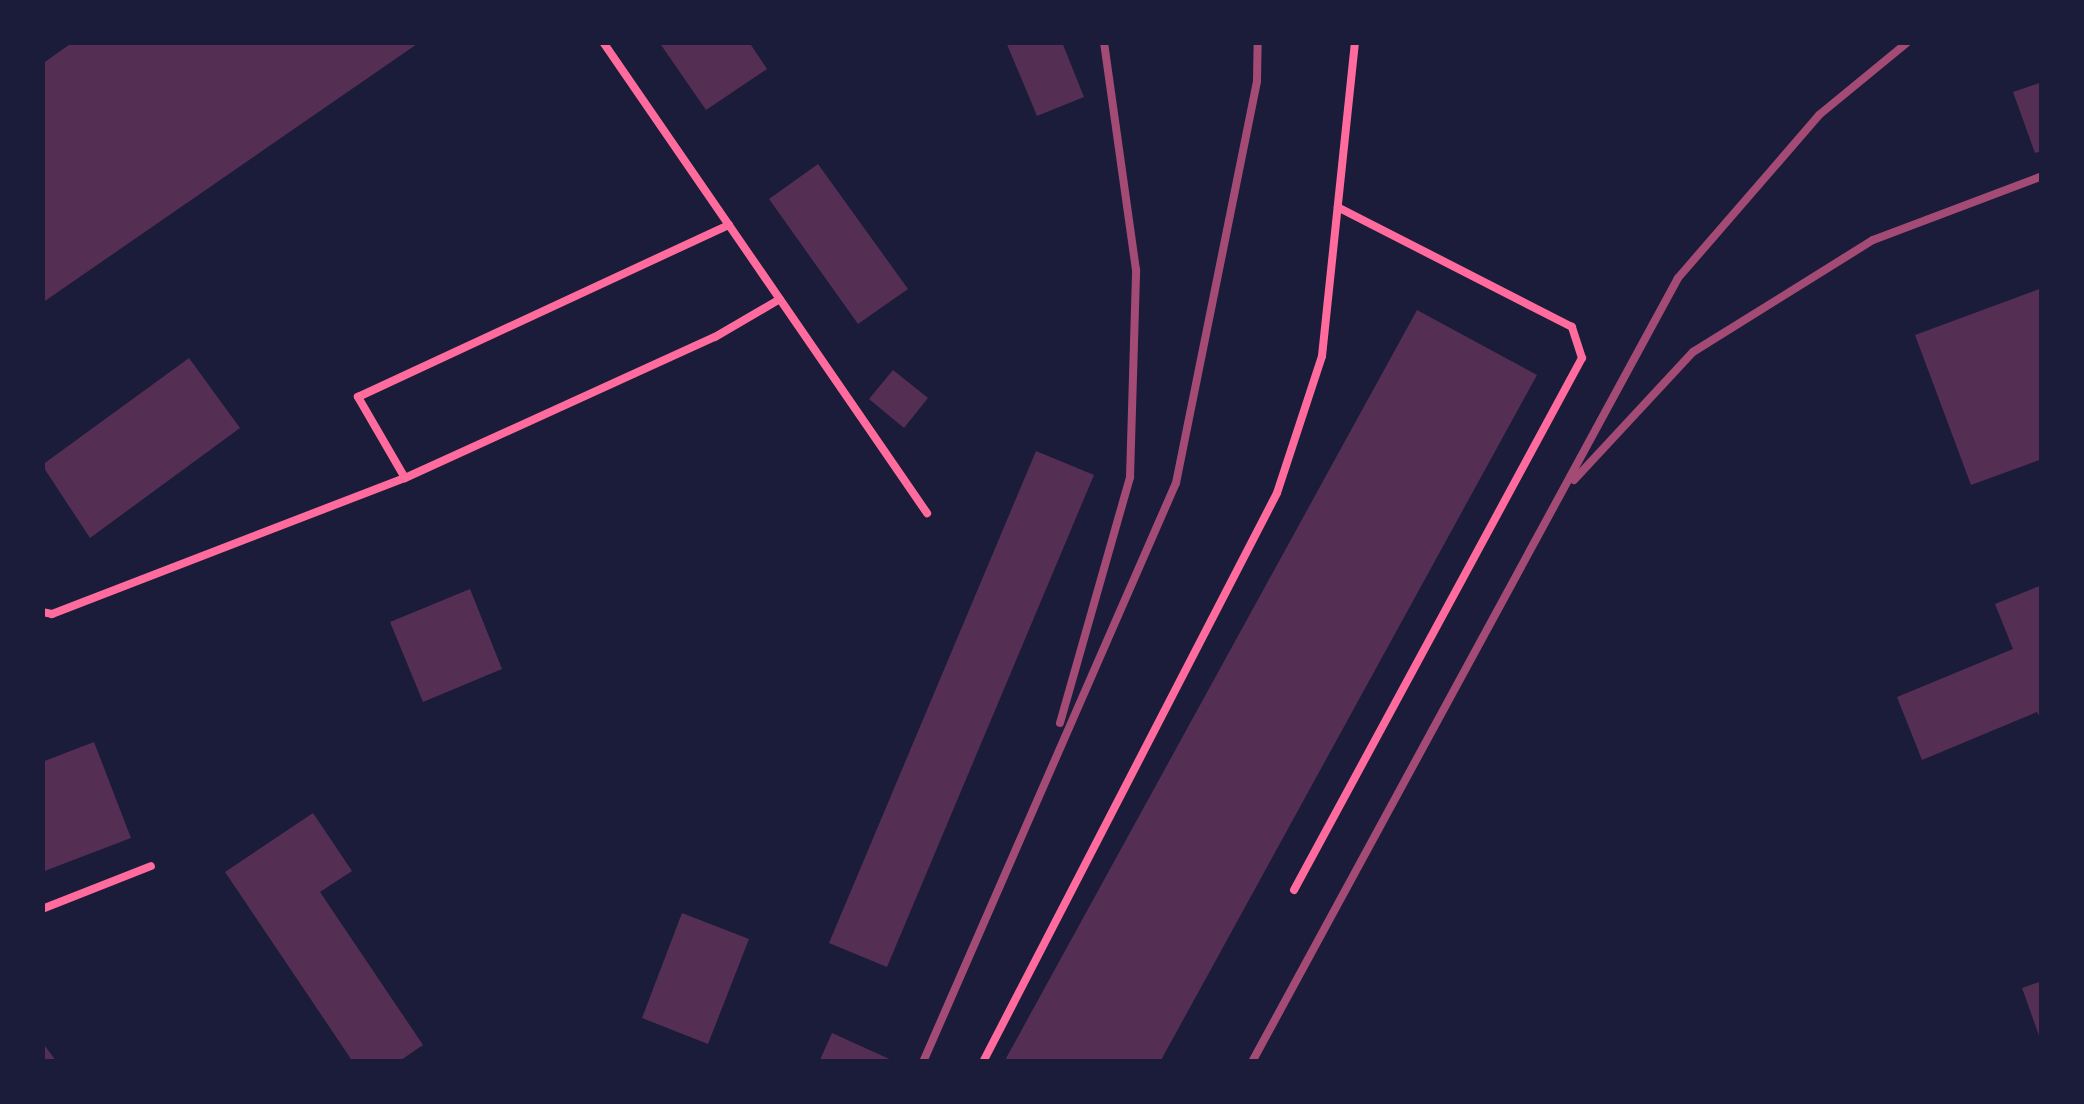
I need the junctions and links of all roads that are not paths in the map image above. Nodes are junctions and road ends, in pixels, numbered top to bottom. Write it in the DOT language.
graph roads {
  1 [pos="604,42"];
  2 [pos="1355,42"];
  3 [pos="1338,208"];
  4 [pos="729,225"];
  5 [pos="780,300"];
  6 [pos="405,478"];
  7 [pos="927,513"];
  8 [pos="42,612"];
  9 [pos="151,866"];
  10 [pos="1294,890"];
  11 [pos="42,909"];
  12 [pos="983,1062"];
  1 -- 4 [label="lane"];
  2 -- 3 [label="lane"];
  3 -- 10 [label="lane"];
  3 -- 12 [label="lane"];
  4 -- 5 [label="lane"];
  4 -- 6 [label="lane"];
  5 -- 6 [label="lane"];
  5 -- 7 [label="lane"];
  6 -- 8 [label="lane"];
  9 -- 11 [label="lane"];
}
